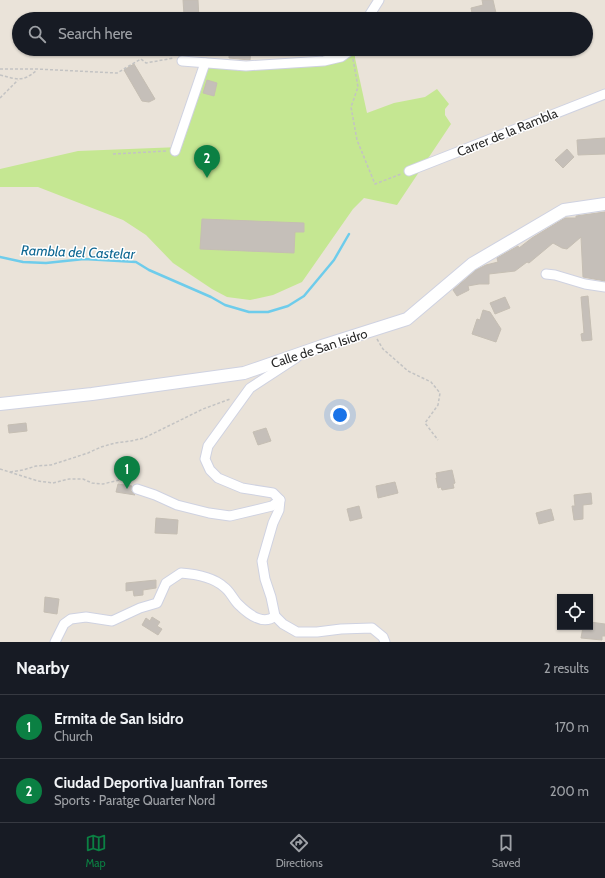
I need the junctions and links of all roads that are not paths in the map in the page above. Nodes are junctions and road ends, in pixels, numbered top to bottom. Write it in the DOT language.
graph roads {
  1 [pos="378,0"];
  2 [pos="371,12"];
  3 [pos="342,56"];
  4 [pos="182,61"];
  5 [pos="205,63"];
  6 [pos="605,94"];
  7 [pos="175,151"];
  8 [pos="409,171"];
  9 [pos="605,204"];
  10 [pos="546,274"];
  11 [pos="605,287"];
  12 [pos="306,352"];
  13 [pos="0,404"];
  14 [pos="137,489"];
  15 [pos="280,500"];
  16 [pos="275,616"];
  17 [pos="55,642"];
  18 [pos="385,642"];
  1 -- 2 [label="street"];
  3 -- 5 [label="street"];
  4 -- 5 [label="street"];
  5 -- 7 [label="street"];
  6 -- 8 [label="street, Carrer de la Rambla"];
  9 -- 12 [label="street, Calle de San Isidro"];
  10 -- 11 [label="street"];
  12 -- 13 [label="street, Calle de San Isidro"];
  12 -- 15 [label="street"];
  14 -- 15 [label="street"];
  15 -- 16 [label="street"];
  16 -- 17 [label="street"];
  16 -- 18 [label="street"];
}
